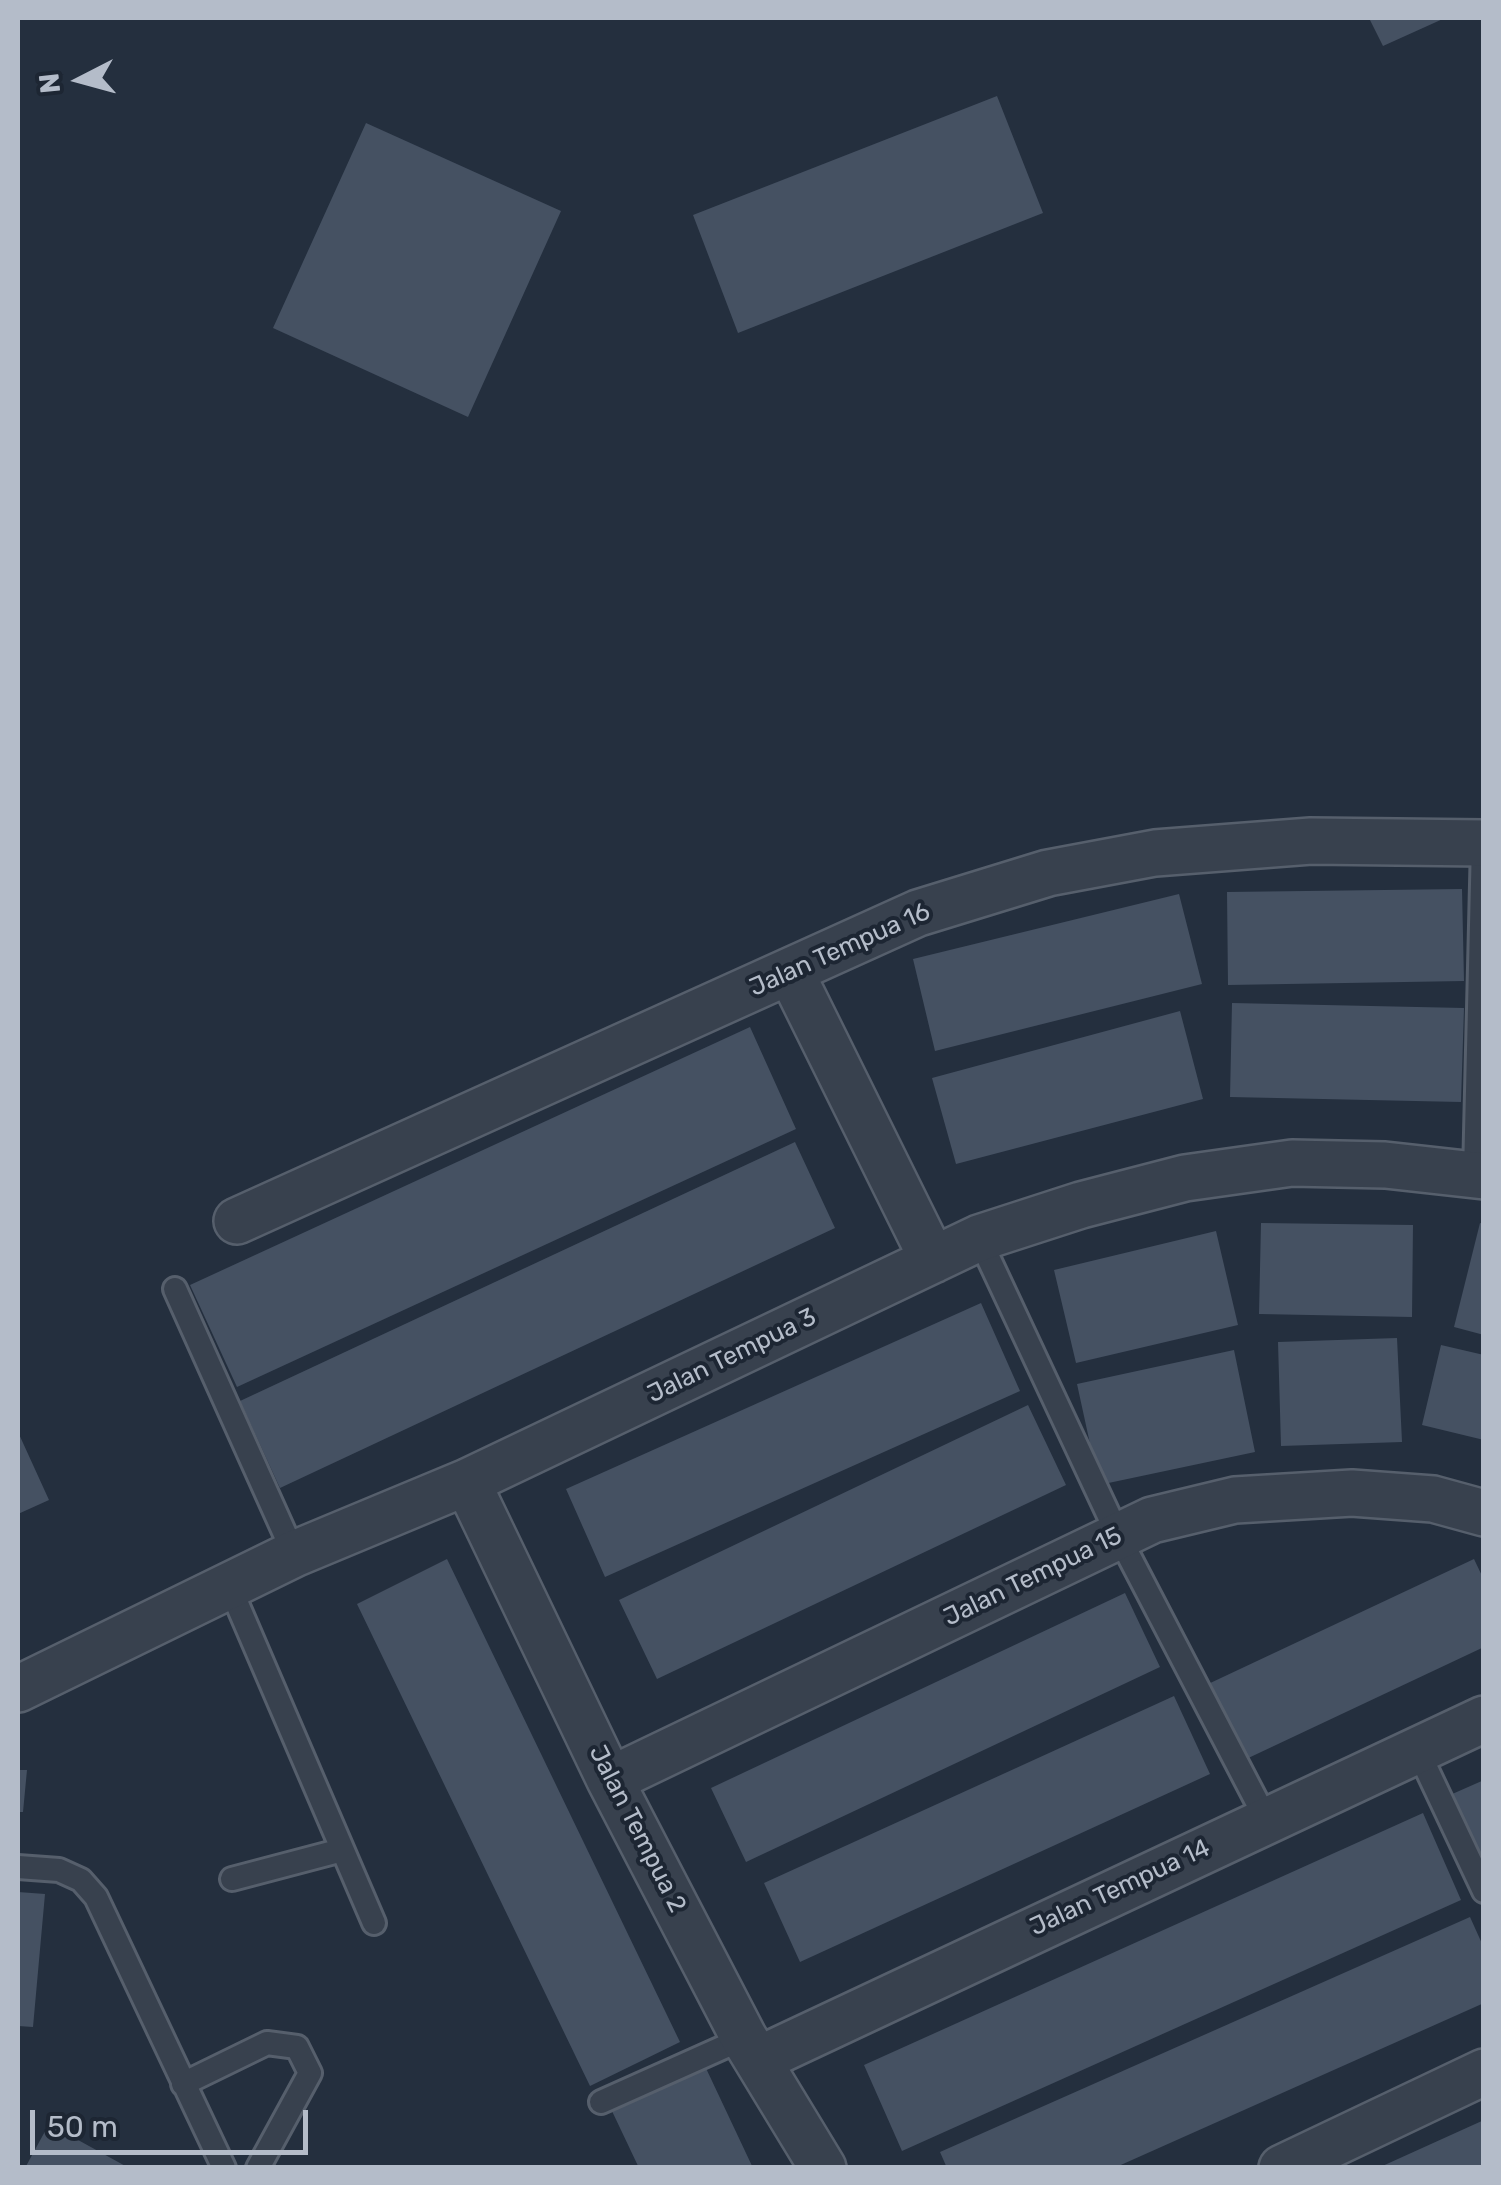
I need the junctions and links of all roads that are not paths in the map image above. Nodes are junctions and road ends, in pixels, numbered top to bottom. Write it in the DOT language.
graph roads {
  1 [pos="1483,842"];
  2 [pos="790,971"];
  3 [pos="1479,1175"];
  4 [pos="237,1221"];
  5 [pos="979,1238"];
  6 [pos="933,1260"];
  7 [pos="175,1289"];
  8 [pos="467,1482"];
  9 [pos="1484,1512"];
  10 [pos="1118,1535"];
  11 [pos="294,1554"];
  12 [pos="229,1586"];
  13 [pos="18,1689"];
  14 [pos="1484,1719"];
  15 [pos="1418,1750"];
  16 [pos="610,1780"];
  17 [pos="1266,1819"];
  18 [pos="342,1850"];
  19 [pos="18,1867"];
  20 [pos="232,1880"];
  21 [pos="1484,1891"];
  22 [pos="374,1924"];
  23 [pos="751,2049"];
  24 [pos="1484,2072"];
  25 [pos="183,2084"];
  26 [pos="601,2102"];
  27 [pos="224,2168"];
  28 [pos="258,2168"];
  29 [pos="823,2168"];
  30 [pos="1282,2168"];
  1 -- 2 [label="street, Jalan Tempua 16"];
  1 -- 3 [label="lane"];
  2 -- 4 [label="street, Jalan Tempua 16"];
  2 -- 6 [label="street"];
  3 -- 5 [label="street, Jalan Tempua 3"];
  5 -- 6 [label="street, Jalan Tempua 3"];
  5 -- 10 [label="lane"];
  6 -- 8 [label="street, Jalan Tempua 3"];
  7 -- 11 [label="lane"];
  8 -- 11 [label="street, Jalan Tempua 3"];
  8 -- 16 [label="street, Jalan Tempua 2"];
  9 -- 10 [label="street, Jalan Tempua 15"];
  10 -- 16 [label="street, Jalan Tempua 15"];
  10 -- 17 [label="lane"];
  11 -- 12 [label="street, Jalan Tempua 3"];
  12 -- 13 [label="street, Jalan Tempua 3"];
  12 -- 18 [label="lane"];
  14 -- 15 [label="street, Jalan Tempua 14"];
  15 -- 17 [label="street, Jalan Tempua 14"];
  15 -- 21 [label="lane"];
  16 -- 23 [label="street, Jalan Tempua 2"];
  17 -- 23 [label="street, Jalan Tempua 14"];
  18 -- 20 [label="lane"];
  18 -- 22 [label="lane"];
  19 -- 25 [label="lane"];
  23 -- 26 [label="lane"];
  23 -- 29 [label="street, Jalan Tempua 2"];
  24 -- 30 [label="street"];
  25 -- 27 [label="lane"];
  25 -- 28 [label="lane"];
}
